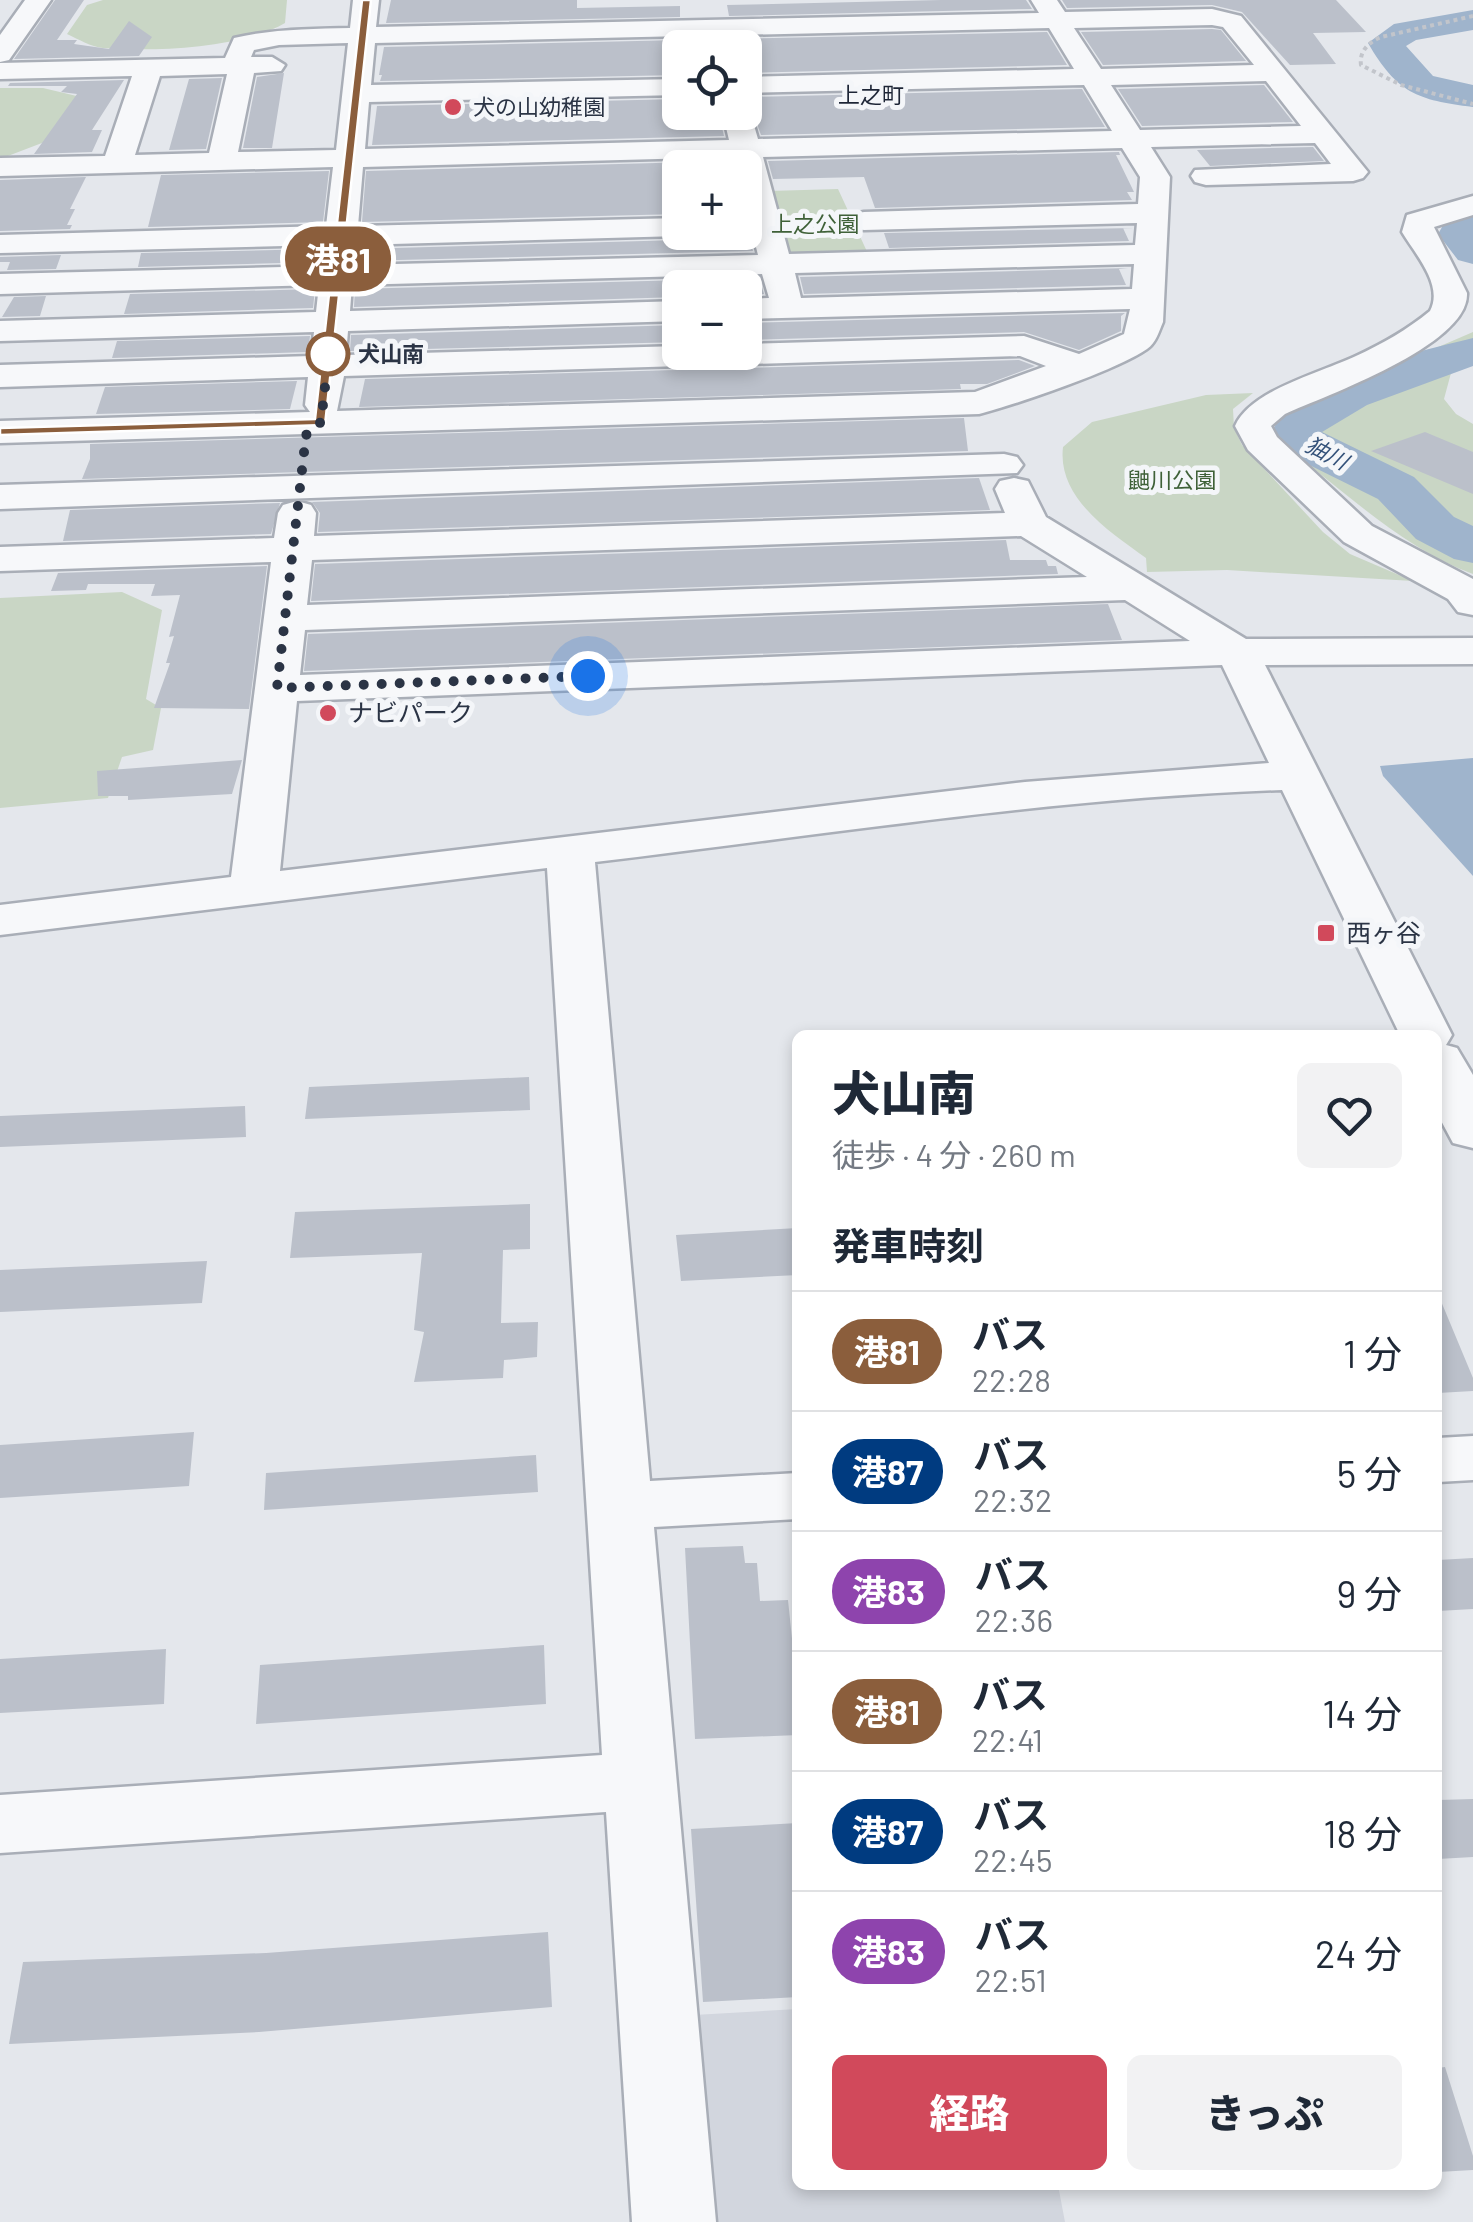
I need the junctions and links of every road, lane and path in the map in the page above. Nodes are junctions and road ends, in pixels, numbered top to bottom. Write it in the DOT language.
graph roads {
  1 [pos="822,0"];
  2 [pos="1051,10"];
  3 [pos="1473,16"];
  4 [pos="714,26"];
  5 [pos="362,39"];
  6 [pos="1210,44"];
  7 [pos="1249,44"];
  8 [pos="1114,46"];
  9 [pos="1075,47"];
  10 [pos="1036,48"];
  11 [pos="662,55"];
  12 [pos="586,57"];
  13 [pos="301,64"];
  14 [pos="238,65"];
  15 [pos="149,68"];
  16 [pos="0,71"];
  17 [pos="1271,73"];
  18 [pos="1092,77"];
  19 [pos="762,85"];
  20 [pos="662,87"];
  21 [pos="1258,102"];
  22 [pos="1295,102"];
  23 [pos="1473,104"];
  24 [pos="1148,105"];
  25 [pos="1112,106"];
  26 [pos="1072,107"];
  27 [pos="354,109"];
  28 [pos="390,123"];
  29 [pos="741,130"];
  30 [pos="1324,134"];
  31 [pos="1132,139"];
  32 [pos="746,149"];
  33 [pos="349,158"];
  34 [pos="222,162"];
  35 [pos="117,164"];
  36 [pos="1155,177"];
  37 [pos="1117,178"];
  38 [pos="850,185"];
  39 [pos="793,186"];
  40 [pos="762,187"];
  41 [pos="384,197"];
  42 [pos="345,198"];
  43 [pos="306,199"];
  44 [pos="1473,205"];
  45 [pos="8,212"];
  46 [pos="1153,213"];
  47 [pos="864,221"];
  48 [pos="662,226"];
  49 [pos="341,235"];
  50 [pos="762,238"];
  51 [pos="1151,254"];
  52 [pos="876,260"];
  53 [pos="775,263"];
  54 [pos="337,275"];
  55 [pos="0,284"];
  56 [pos="1146,299"];
  57 [pos="788,308"];
  58 [pos="762,309"];
  59 [pos="662,312"];
  60 [pos="333,322"];
  61 [pos="0,331"];
  62 [pos="800,352"];
  63 [pos="1080,366"];
  64 [pos="326,367"];
  65 [pos="0,376"];
  66 [pos="979,403"];
  67 [pos="807,409"];
  68 [pos="665,414"];
  69 [pos="321,422"];
  70 [pos="0,432"];
  71 [pos="1004,465"];
  72 [pos="674,476"];
  73 [pos="300,488"];
  74 [pos="0,497"];
  75 [pos="1029,524"];
  76 [pos="684,536"];
  77 [pos="293,549"];
  78 [pos="0,559"];
  79 [pos="1128,588"];
  80 [pos="1473,603"];
  81 [pos="693,605"];
  82 [pos="285,618"];
  83 [pos="1237,652"];
  84 [pos="1473,652"];
  85 [pos="704,672"];
  86 [pos="277,688"];
  87 [pos="1298,776"];
  88 [pos="570,850"];
  89 [pos="254,889"];
  90 [pos="0,920"];
  91 [pos="1424,1030"];
  92 [pos="1442,1066"];
  93 [pos="1470,1119"];
  94 [pos="1473,1458"];
  95 [pos="1442,1460"];
  96 [pos="792,1496"];
  97 [pos="620,1506"];
  98 [pos="640,1781"];
  99 [pos="0,1824"];
  100 [pos="674,2222"];
  1 -- 4 [label="street"];
  2 -- 4 [label="street"];
  2 -- 7 [label="street"];
  2 -- 9 [label="street"];
  3 -- 23 [label="path"];
  4 -- 5 [label="street"];
  5 -- 14 [label="street"];
  5 -- 27 [label="street"];
  6 -- 7 [label="street"];
  7 -- 17 [label="street"];
  8 -- 9 [label="street"];
  9 -- 10 [label="street"];
  9 -- 18 [label="street"];
  11 -- 12 [label="street"];
  13 -- 14 [label="street"];
  14 -- 15 [label="street"];
  14 -- 34 [label="street"];
  15 -- 16 [label="street"];
  15 -- 35 [label="street"];
  17 -- 18 [label="street"];
  17 -- 22 [label="street"];
  18 -- 19 [label="street"];
  18 -- 25 [label="street"];
  20 -- 27 [label="street"];
  21 -- 22 [label="street"];
  22 -- 30 [label="street"];
  24 -- 25 [label="street"];
  25 -- 26 [label="street"];
  25 -- 31 [label="street"];
  27 -- 28 [label="street"];
  27 -- 33 [label="street"];
  29 -- 32 [label="street"];
  30 -- 31 [label="street"];
  30 -- 36 [label="street"];
  31 -- 32 [label="street"];
  31 -- 36 [label="street"];
  32 -- 33 [label="street"];
  33 -- 34 [label="street"];
  33 -- 42 [label="street"];
  34 -- 35 [label="street"];
  35 -- 45 [label="street"];
  36 -- 37 [label="street"];
  36 -- 46 [label="street"];
  38 -- 47 [label="street"];
  39 -- 40 [label="street"];
  41 -- 42 [label="street"];
  42 -- 43 [label="street"];
  42 -- 49 [label="street"];
  44 -- 80 [label="street"];
  45 -- 49 [label="street"];
  46 -- 47 [label="street"];
  46 -- 51 [label="street"];
  47 -- 52 [label="street"];
  48 -- 49 [label="street"];
  49 -- 54 [label="street"];
  50 -- 53 [label="street"];
  51 -- 52 [label="street"];
  51 -- 56 [label="street"];
  52 -- 53 [label="street"];
  53 -- 54 [label="street"];
  53 -- 57 [label="street"];
  54 -- 55 [label="street"];
  54 -- 60 [label="street"];
  56 -- 57 [label="street"];
  56 -- 63 [label="street"];
  57 -- 58 [label="street"];
  57 -- 62 [label="street"];
  59 -- 60 [label="street"];
  60 -- 61 [label="street"];
  60 -- 64 [label="street"];
  62 -- 63 [label="street"];
  62 -- 64 [label="street"];
  62 -- 67 [label="street"];
  63 -- 66 [label="street"];
  64 -- 65 [label="street"];
  64 -- 69 [label="street"];
  66 -- 67 [label="street"];
  66 -- 71 [label="street"];
  67 -- 68 [label="street"];
  68 -- 69 [label="street"];
  68 -- 72 [label="street"];
  69 -- 70 [label="street"];
  69 -- 73 [label="street"];
  71 -- 72 [label="street"];
  71 -- 75 [label="street"];
  72 -- 73 [label="street"];
  72 -- 76 [label="street"];
  73 -- 74 [label="street"];
  73 -- 77 [label="street"];
  75 -- 76 [label="street"];
  75 -- 79 [label="street"];
  76 -- 77 [label="street"];
  76 -- 81 [label="street"];
  77 -- 78 [label="street"];
  77 -- 82 [label="street"];
  79 -- 81 [label="street"];
  79 -- 83 [label="street"];
  81 -- 82 [label="street"];
  81 -- 85 [label="street"];
  82 -- 86 [label="street"];
  83 -- 84 [label="street"];
  83 -- 85 [label="street"];
  83 -- 87 [label="street"];
  85 -- 86 [label="street"];
  86 -- 89 [label="street"];
  87 -- 88 [label="street"];
  87 -- 91 [label="street"];
  88 -- 89 [label="street"];
  88 -- 97 [label="street"];
  89 -- 90 [label="street"];
  92 -- 93 [label="street"];
  94 -- 95 [label="street"];
  96 -- 97 [label="street"];
  97 -- 98 [label="street"];
  98 -- 99 [label="street"];
  98 -- 100 [label="street"];
}
